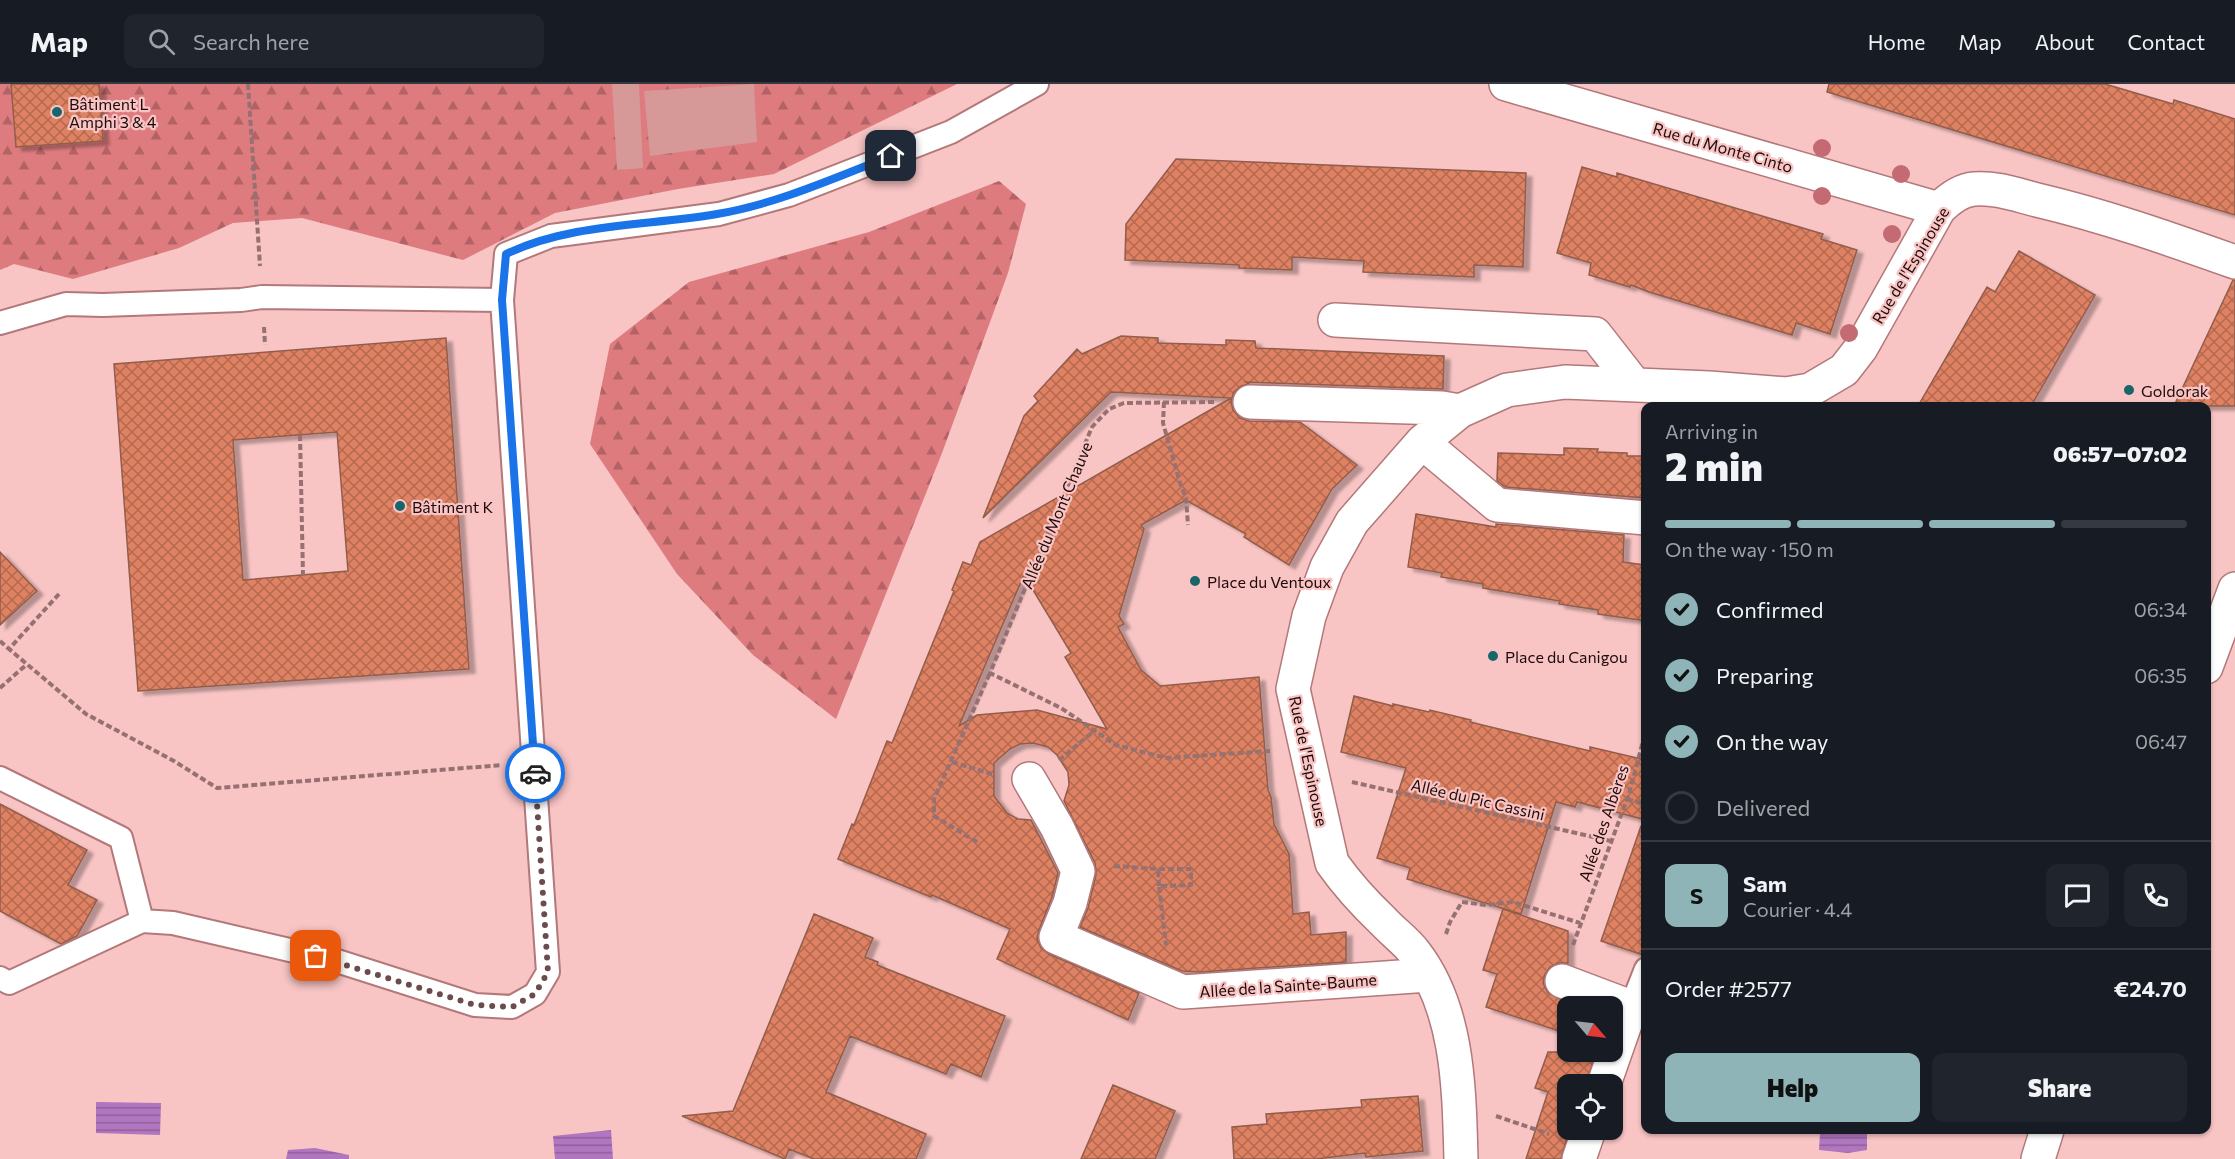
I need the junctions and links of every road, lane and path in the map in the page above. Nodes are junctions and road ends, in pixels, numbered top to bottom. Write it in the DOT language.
graph roads {
  1 [pos="248,84"];
  2 [pos="1037,84"];
  3 [pos="1506,84"];
  4 [pos="1939,209"];
  5 [pos="2235,262"];
  6 [pos="262,297"];
  7 [pos="502,300"];
  8 [pos="1335,320"];
  9 [pos="0,323"];
  10 [pos="1634,384"];
  11 [pos="1787,400"];
  12 [pos="1164,402"];
  13 [pos="1250,402"];
  14 [pos="1460,411"];
  15 [pos="300,435"];
  16 [pos="1422,442"];
  17 [pos="1641,518"];
  18 [pos="1188,525"];
  19 [pos="303,575"];
  20 [pos="2235,589"];
  21 [pos="59,594"];
  22 [pos="0,641"];
  23 [pos="9,649"];
  24 [pos="2211,654"];
  25 [pos="26,665"];
  26 [pos="990,673"];
  27 [pos="0,688"];
  28 [pos="1094,731"];
  29 [pos="1641,748"];
  30 [pos="1271,751"];
  31 [pos="952,762"];
  32 [pos="500,765"];
  33 [pos="1028,772"];
  34 [pos="0,778"];
  35 [pos="1351,782"];
  36 [pos="1627,799"];
  37 [pos="1641,803"];
  38 [pos="1611,841"];
  39 [pos="977,842"];
  40 [pos="1159,886"];
  41 [pos="142,921"];
  42 [pos="1580,924"];
  43 [pos="1444,939"];
  44 [pos="1429,975"];
  45 [pos="0,978"];
  46 [pos="1562,981"];
  47 [pos="1641,982"];
  48 [pos="1166,984"];
  49 [pos="1631,1007"];
  50 [pos="1608,1074"];
  51 [pos="1490,1114"];
  52 [pos="1532,1128"];
  53 [pos="2046,1134"];
  54 [pos="1586,1140"];
  55 [pos="1461,1159"];
  56 [pos="1579,1159"];
  57 [pos="2038,1159"];
  1 -- 6 [label="path"];
  2 -- 7 [label="lane"];
  3 -- 4 [label="street, Rue du Monte Cinto"];
  4 -- 5 [label="street, Rue de l'Espinouse"];
  4 -- 11 [label="street, Rue de l'Espinouse"];
  6 -- 7 [label="lane"];
  6 -- 9 [label="lane"];
  7 -- 41 [label="lane"];
  8 -- 10 [label="street"];
  10 -- 11 [label="street, Rue de l'Espinouse"];
  10 -- 14 [label="street, Rue de l'Espinouse"];
  12 -- 13 [label="path, Allée du Mont Chauve"];
  12 -- 18 [label="path"];
  12 -- 26 [label="path, Allée du Mont Chauve"];
  13 -- 14 [label="street"];
  14 -- 16 [label="street, Rue de l'Espinouse"];
  15 -- 19 [label="path"];
  16 -- 17 [label="street"];
  16 -- 44 [label="street, Rue de l'Espinouse"];
  20 -- 24 [label="street"];
  21 -- 23 [label="path"];
  22 -- 23 [label="path"];
  23 -- 25 [label="path"];
  25 -- 27 [label="path"];
  25 -- 32 [label="path"];
  26 -- 28 [label="path"];
  26 -- 31 [label="path, Allée du Mont Chauve"];
  28 -- 30 [label="path"];
  28 -- 33 [label="path"];
  29 -- 36 [label="path, Allée des Albères"];
  31 -- 33 [label="path"];
  31 -- 39 [label="path, Allée du Mont Chauve"];
  33 -- 48 [label="street, Allée de la Sainte-Baume"];
  34 -- 41 [label="lane"];
  35 -- 38 [label="path, Allée du Pic Cassini"];
  36 -- 37 [label="path"];
  36 -- 38 [label="path, Allée des Albères"];
  38 -- 42 [label="path, Allée des Albères"];
  40 -- 40 [label="path"];
  40 -- 48 [label="path"];
  41 -- 45 [label="lane"];
  42 -- 43 [label="path"];
  42 -- 46 [label="path, Allée des Albères"];
  44 -- 48 [label="street, Allée de la Sainte-Baume"];
  44 -- 55 [label="street, Rue de l'Espinouse"];
  46 -- 49 [label="street"];
  47 -- 49 [label="lane"];
  49 -- 50 [label="street"];
  51 -- 52 [label="path"];
  53 -- 57 [label="street"];
  54 -- 56 [label="street"];
}
